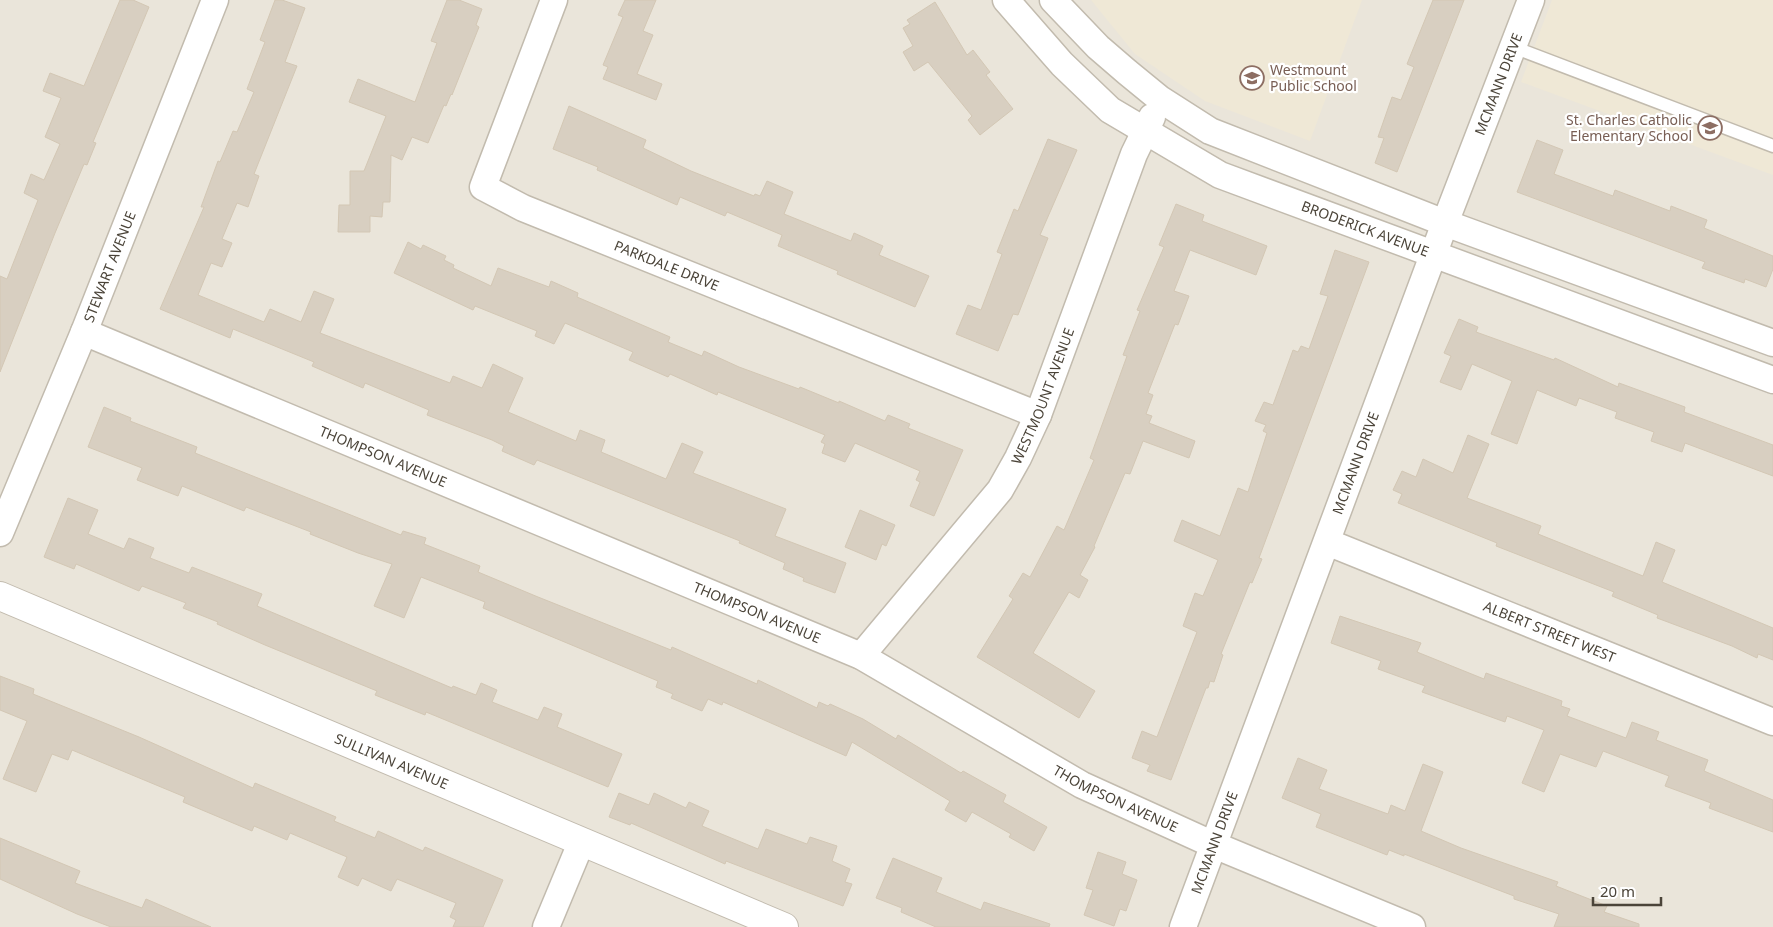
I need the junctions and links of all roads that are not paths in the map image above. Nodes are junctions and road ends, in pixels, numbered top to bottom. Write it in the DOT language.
graph roads {
  1 [pos="215,0"];
  2 [pos="554,0"];
  3 [pos="1006,0"];
  4 [pos="1053,0"];
  5 [pos="1531,0"];
  6 [pos="1512,47"];
  7 [pos="1160,99"];
  8 [pos="1145,133"];
  9 [pos="1773,146"];
  10 [pos="1445,223"];
  11 [pos="1434,254"];
  12 [pos="84,332"];
  13 [pos="1773,343"];
  14 [pos="1773,380"];
  15 [pos="1038,415"];
  16 [pos="0,533"];
  17 [pos="1327,542"];
  18 [pos="0,596"];
  19 [pos="861,656"];
  20 [pos="1773,722"];
  21 [pos="581,843"];
  22 [pos="1214,845"];
  23 [pos="546,927"];
  24 [pos="784,927"];
  25 [pos="1184,927"];
  26 [pos="1412,927"];
  1 -- 12 [label="street, STEWART AVENUE"];
  2 -- 15 [label="street, PARKDALE DRIVE"];
  3 -- 8 [label="street, BRODERICK AVENUE"];
  4 -- 7 [label="street"];
  5 -- 6 [label="street, MCMANN DRIVE"];
  6 -- 9 [label="lane"];
  6 -- 10 [label="street, MCMANN DRIVE"];
  7 -- 8 [label="street, WESTMOUNT AVENUE"];
  7 -- 10 [label="street"];
  8 -- 11 [label="street, BRODERICK AVENUE"];
  8 -- 15 [label="street, WESTMOUNT AVENUE"];
  10 -- 11 [label="street, MCMANN DRIVE"];
  10 -- 13 [label="street"];
  11 -- 14 [label="street, BRODERICK AVENUE"];
  11 -- 17 [label="street, MCMANN DRIVE"];
  12 -- 16 [label="street, STEWART AVENUE"];
  12 -- 19 [label="street, THOMPSON AVENUE"];
  15 -- 19 [label="street, WESTMOUNT AVENUE"];
  17 -- 20 [label="street, ALBERT STREET WEST"];
  17 -- 22 [label="street, MCMANN DRIVE"];
  18 -- 21 [label="street, SULLIVAN AVENUE"];
  19 -- 22 [label="street, THOMPSON AVENUE"];
  21 -- 23 [label="street"];
  21 -- 24 [label="street, SULLIVAN AVENUE"];
  22 -- 25 [label="street, MCMANN DRIVE"];
  22 -- 26 [label="street, THOMPSON AVENUE"];
}
